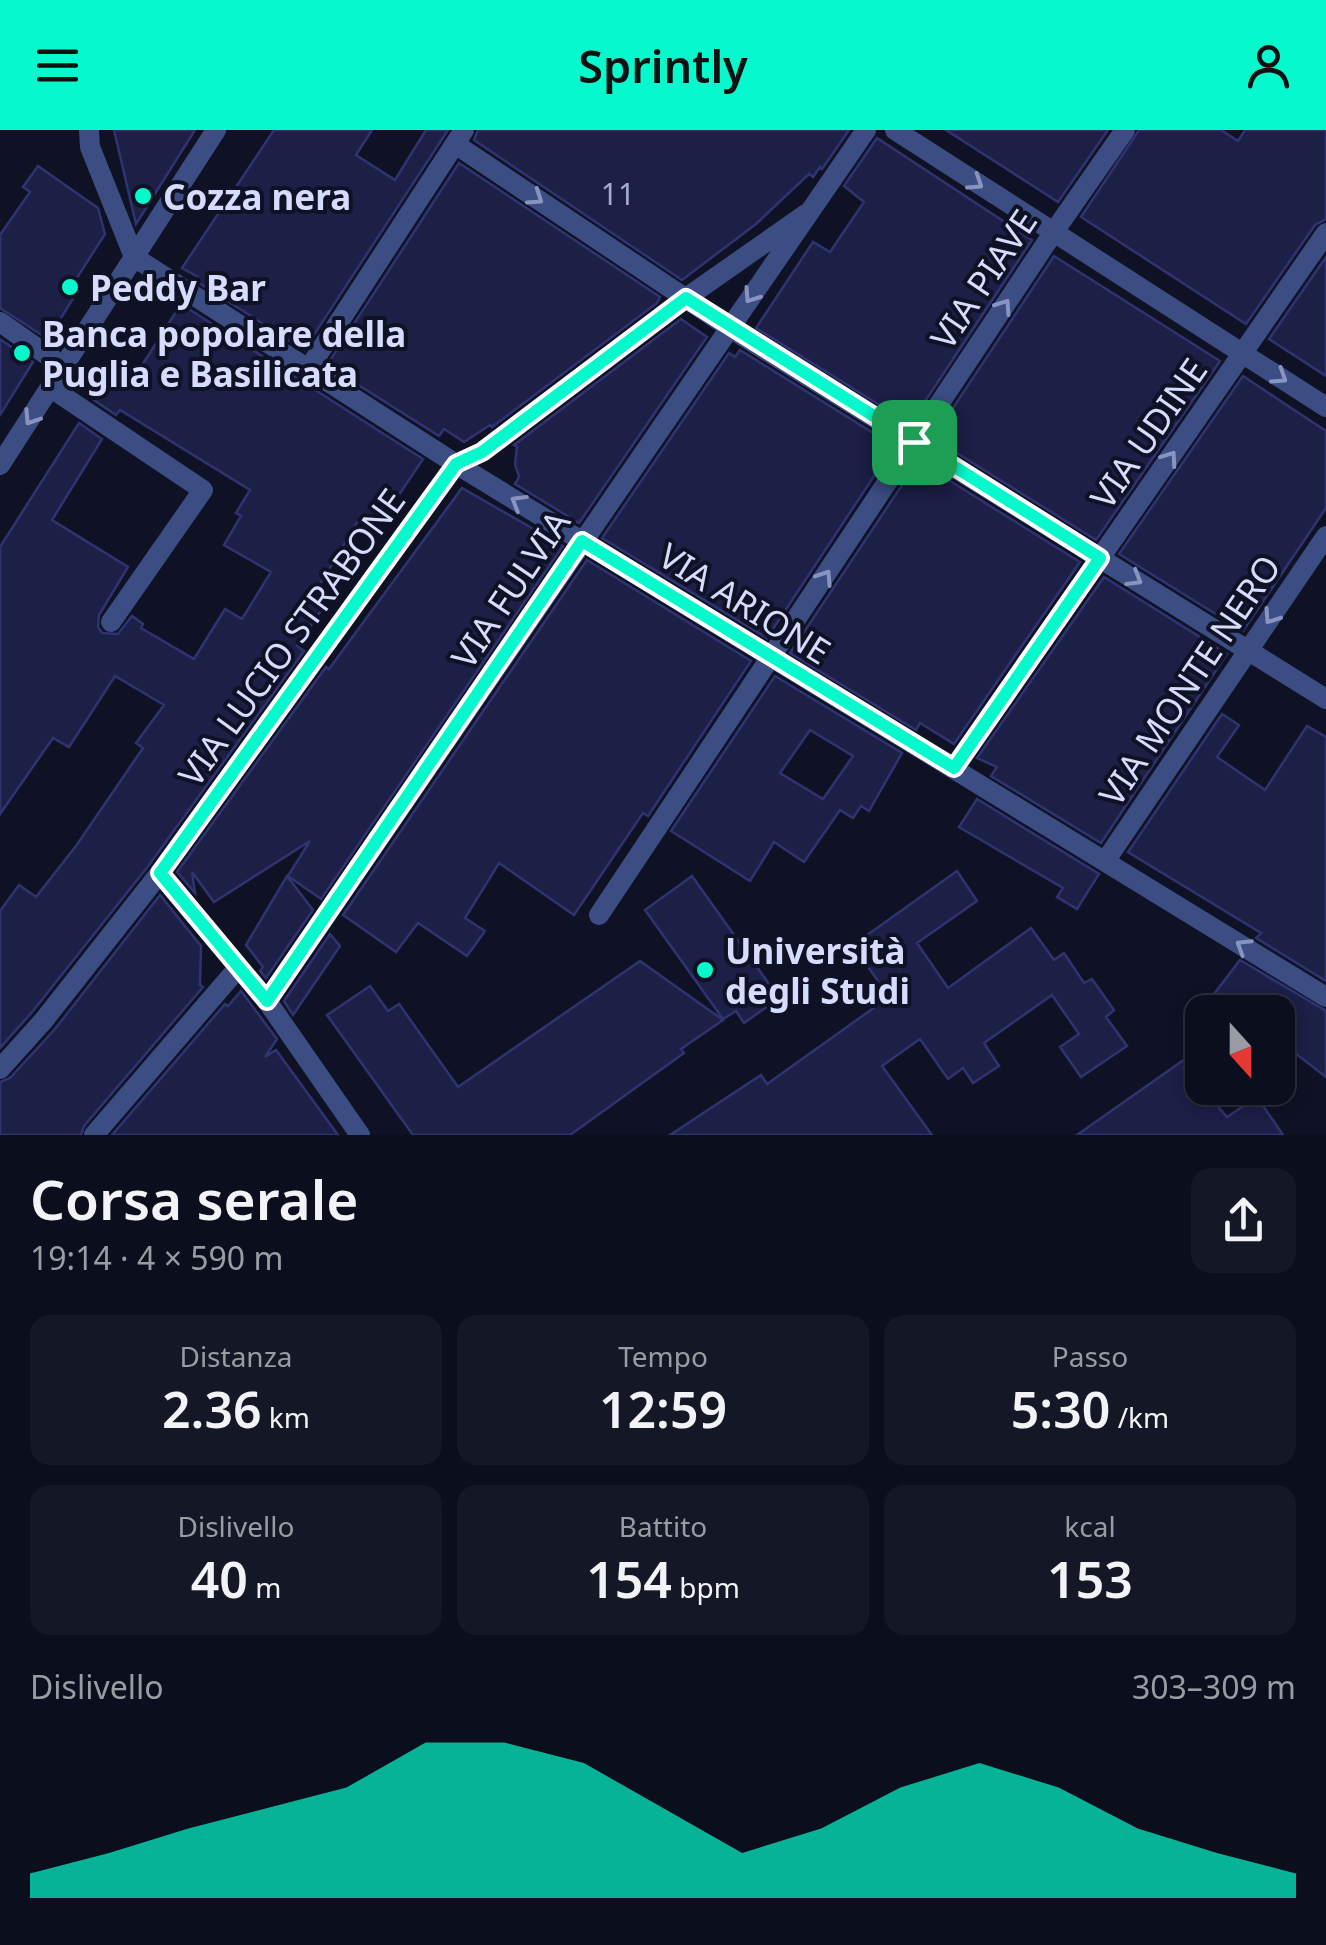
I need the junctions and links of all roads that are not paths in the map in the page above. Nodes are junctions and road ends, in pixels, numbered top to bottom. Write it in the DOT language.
graph roads {
  1 [pos="90,130"];
  2 [pos="216,130"];
  3 [pos="866,130"];
  4 [pos="895,130"];
  5 [pos="1125,130"];
  6 [pos="460,137"];
  7 [pos="806,214"];
  8 [pos="1326,233"];
  9 [pos="1052,234"];
  10 [pos="134,257"];
  11 [pos="686,298"];
  12 [pos="0,322"];
  13 [pos="730,328"];
  14 [pos="1244,353"];
  15 [pos="64,367"];
  16 [pos="307,371"];
  17 [pos="51,388"];
  18 [pos="1326,407"];
  19 [pos="914,442"];
  20 [pos="0,464"];
  21 [pos="456,464"];
  22 [pos="1326,536"];
  23 [pos="582,541"];
  24 [pos="1100,558"];
  25 [pos="111,622"];
  26 [pos="1249,649"];
  27 [pos="772,659"];
  28 [pos="1326,699"];
  29 [pos="954,768"];
  30 [pos="1106,860"];
  31 [pos="160,873"];
  32 [pos="598,915"];
  33 [pos="238,968"];
  34 [pos="1326,998"];
  35 [pos="267,1001"];
  36 [pos="0,1069"];
  37 [pos="94,1135"];
  38 [pos="360,1135"];
  1 -- 10 [label="street"];
  2 -- 10 [label="street"];
  3 -- 7 [label="street, VIA FULVIA"];
  4 -- 9 [label="street, one-way"];
  5 -- 9 [label="street, VIA PIAVE"];
  6 -- 11 [label="street, one-way"];
  6 -- 16 [label="street"];
  7 -- 11 [label="street, VIA FULVIA"];
  7 -- 13 [label="street, VIA FULVIA, one-way"];
  8 -- 14 [label="street, VIA UDINE"];
  9 -- 14 [label="street"];
  19 -- 9 [label="street, VIA PIAVE, one-way"];
  10 -- 15 [label="street"];
  10 -- 16 [label="street, VIA ARIONE"];
  11 -- 13 [label="street"];
  11 -- 21 [label="street, VIA LUCIO STRABONE"];
  12 -- 15 [label="street"];
  13 -- 19 [label="street"];
  13 -- 23 [label="street, VIA FULVIA"];
  14 -- 18 [label="street, one-way"];
  24 -- 14 [label="street, VIA UDINE, one-way"];
  15 -- 17 [label="street"];
  16 -- 21 [label="street, VIA ARIONE"];
  17 -- 20 [label="street, one-way"];
  17 -- 25 [label="street"];
  19 -- 24 [label="street"];
  27 -- 19 [label="street, VIA PIAVE, one-way"];
  23 -- 21 [label="street, VIA ARIONE, one-way"];
  21 -- 31 [label="street, VIA LUCIO STRABONE"];
  22 -- 26 [label="street, VIA MONTE NERO, one-way"];
  23 -- 27 [label="street, VIA ARIONE"];
  23 -- 35 [label="street, VIA FULVIA"];
  24 -- 26 [label="street, one-way"];
  24 -- 29 [label="street, VIA UDINE"];
  26 -- 28 [label="street"];
  26 -- 30 [label="street, VIA MONTE NERO"];
  27 -- 29 [label="street, VIA ARIONE"];
  27 -- 32 [label="street, VIA PIAVE"];
  29 -- 30 [label="street, VIA ARIONE"];
  34 -- 30 [label="street, VIA ARIONE, one-way"];
  31 -- 33 [label="street"];
  31 -- 36 [label="street, VIA LUCIO STRABONE"];
  33 -- 35 [label="street"];
  33 -- 37 [label="street"];
  35 -- 38 [label="street"];
}
